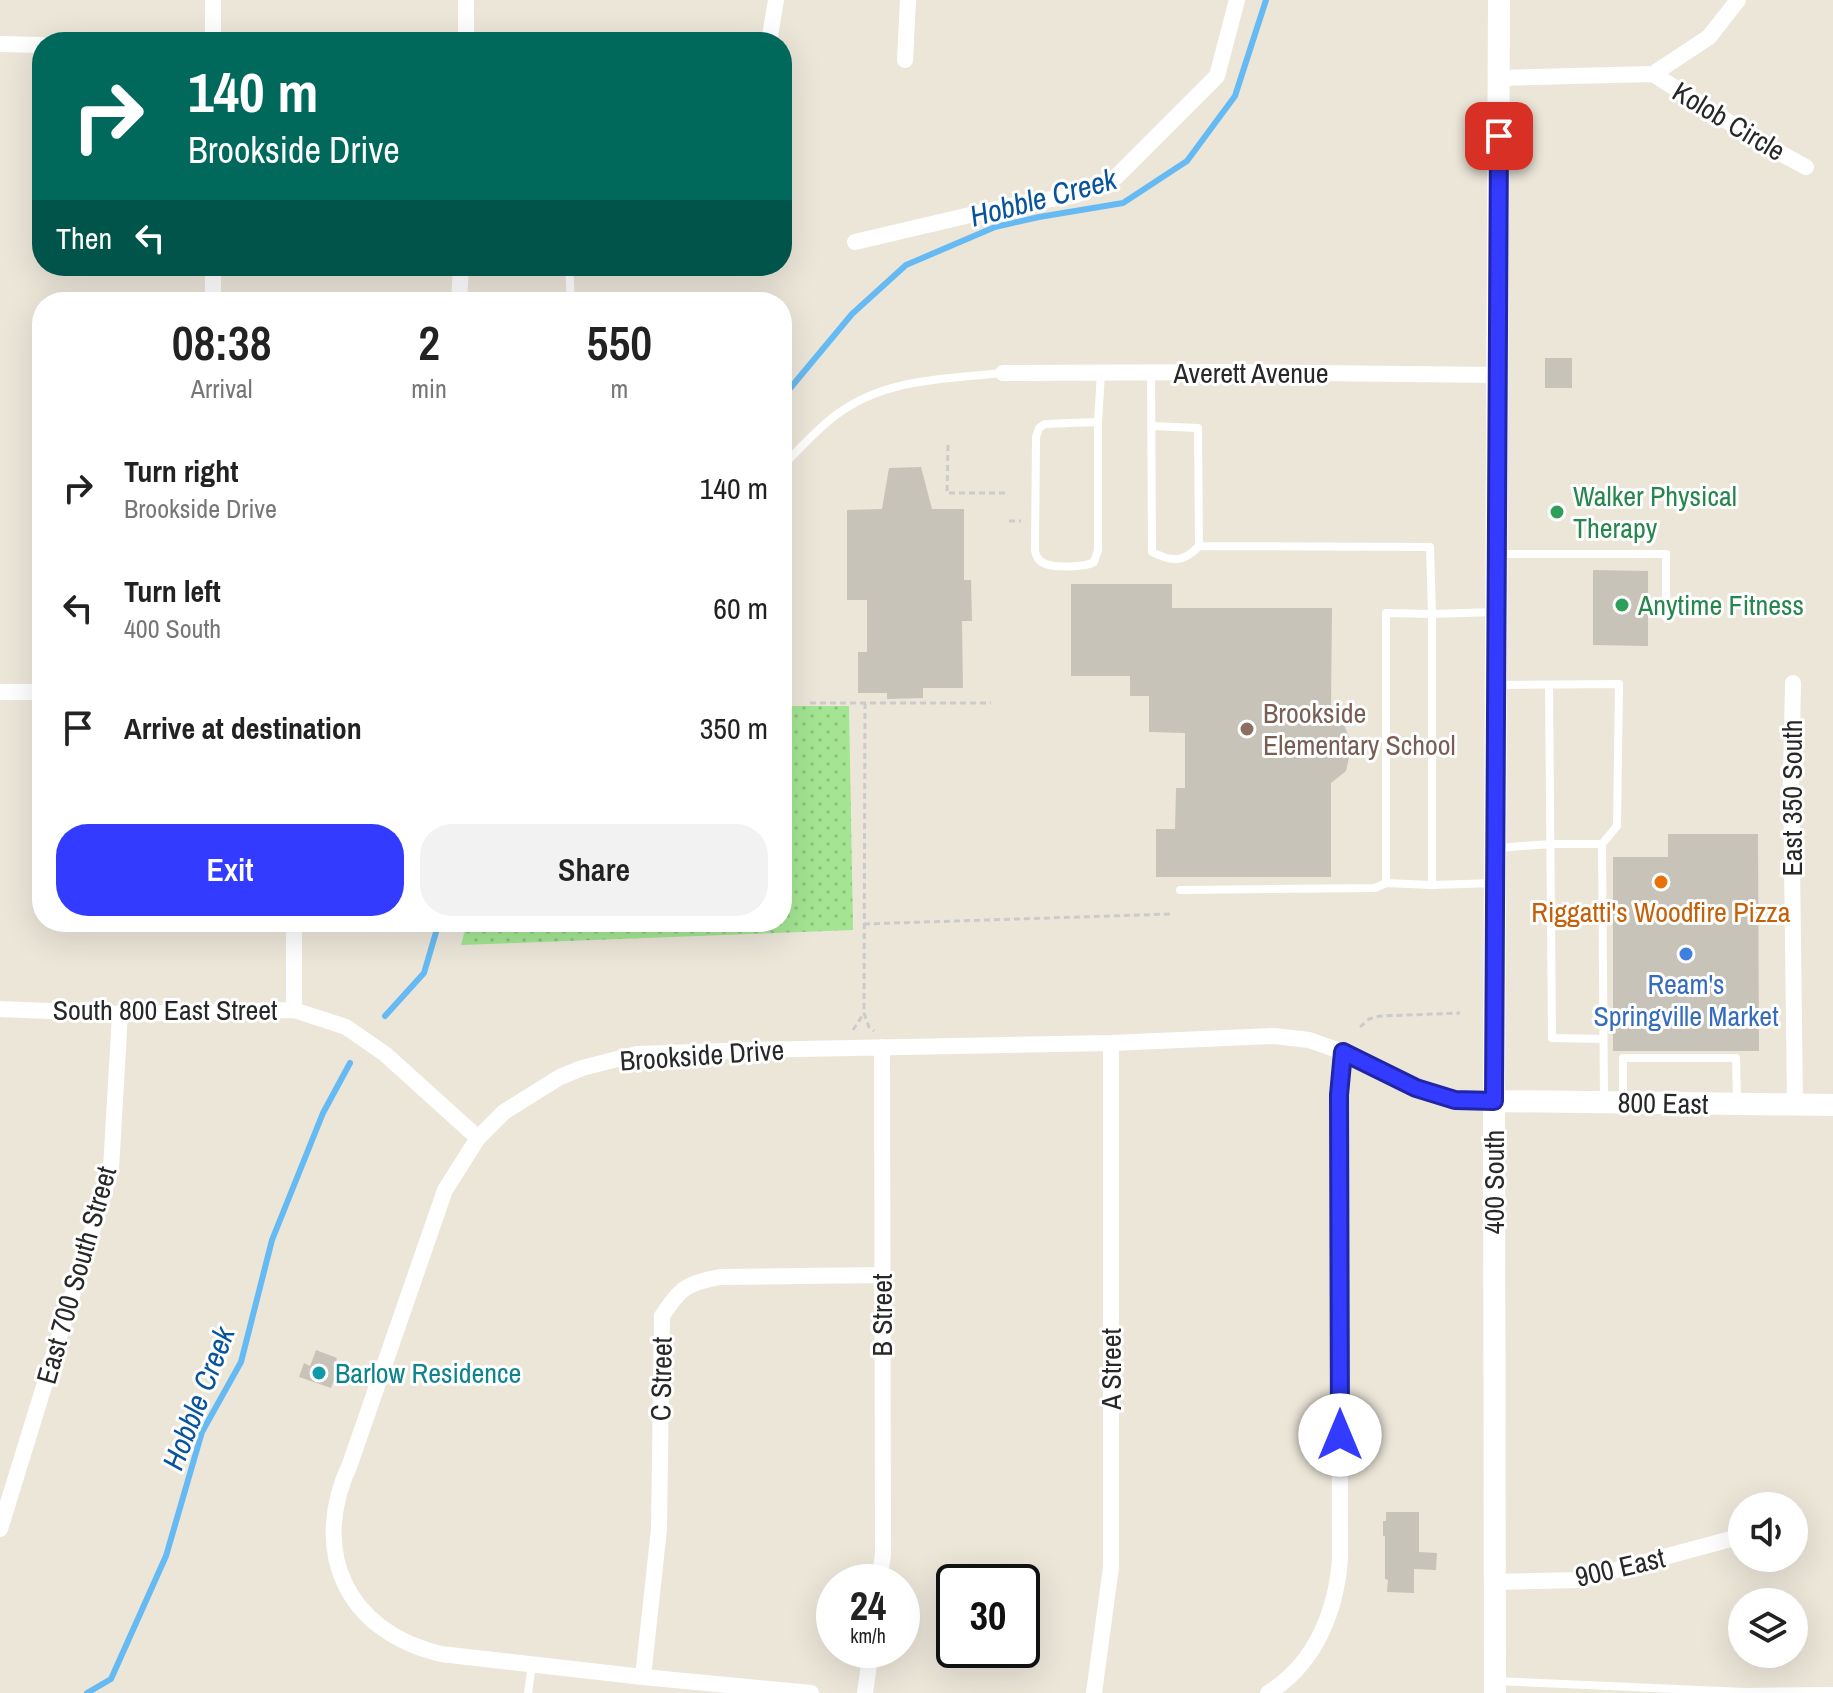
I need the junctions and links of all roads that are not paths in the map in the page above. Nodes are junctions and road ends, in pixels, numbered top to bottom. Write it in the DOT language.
graph roads {
  1 [pos="213,0"];
  2 [pos="466,0"];
  3 [pos="776,0"];
  4 [pos="908,0"];
  5 [pos="1237,0"];
  6 [pos="1499,0"];
  7 [pos="1738,0"];
  8 [pos="213,32"];
  9 [pos="466,32"];
  10 [pos="771,32"];
  11 [pos="0,44"];
  12 [pos="32,45"];
  13 [pos="905,60"];
  14 [pos="1653,74"];
  15 [pos="1499,78"];
  16 [pos="1806,167"];
  17 [pos="855,242"];
  18 [pos="1151,372"];
  19 [pos="1003,373"];
  20 [pos="1101,373"];
  21 [pos="1498,375"];
  22 [pos="1098,422"];
  23 [pos="1151,426"];
  24 [pos="792,457"];
  25 [pos="1199,546"];
  26 [pos="1497,554"];
  27 [pos="1497,612"];
  28 [pos="1432,614"];
  29 [pos="1666,617"];
  30 [pos="1793,683"];
  31 [pos="1497,685"];
  32 [pos="1549,685"];
  33 [pos="0,692"];
  34 [pos="32,692"];
  35 [pos="1550,844"];
  36 [pos="1602,844"];
  37 [pos="1495,848"];
  38 [pos="1386,883"];
  39 [pos="1495,883"];
  40 [pos="1432,885"];
  41 [pos="1180,890"];
  42 [pos="294,932"];
  43 [pos="0,1009"];
  44 [pos="294,1010"];
  45 [pos="120,1014"];
  46 [pos="1603,1039"];
  47 [pos="1111,1043"];
  48 [pos="882,1047"];
  49 [pos="1343,1052"];
  50 [pos="1494,1101"];
  51 [pos="1613,1102"];
  52 [pos="1737,1104"];
  53 [pos="1795,1105"];
  54 [pos="1833,1105"];
  55 [pos="478,1138"];
  56 [pos="882,1275"];
  57 [pos="0,1529"];
  58 [pos="1728,1540"];
  59 [pos="882,1564"];
  60 [pos="1496,1582"];
  61 [pos="532,1664"];
  62 [pos="868,1668"];
  63 [pos="643,1677"];
  64 [pos="1495,1687"];
  65 [pos="1673,1691"];
  66 [pos="1833,1691"];
  67 [pos="528,1693"];
  68 [pos="811,1693"];
  69 [pos="865,1693"];
  70 [pos="1094,1693"];
  71 [pos="1268,1693"];
  1 -- 8 [label="street"];
  2 -- 9 [label="street"];
  3 -- 10 [label="street"];
  4 -- 13 [label="street"];
  5 -- 17 [label="street"];
  6 -- 15 [label="main road, 400 South"];
  7 -- 14 [label="street"];
  11 -- 12 [label="street"];
  14 -- 15 [label="street"];
  14 -- 16 [label="street, Kolob Circle"];
  15 -- 21 [label="main road, 400 South"];
  18 -- 20 [label="street, Averett Avenue"];
  18 -- 21 [label="street, Averett Avenue"];
  18 -- 23 [label="lane"];
  19 -- 20 [label="street, Averett Avenue"];
  19 -- 24 [label="lane"];
  20 -- 22 [label="lane"];
  21 -- 26 [label="main road, 400 South"];
  22 -- 22 [label="lane"];
  23 -- 25 [label="lane"];
  23 -- 25 [label="lane"];
  25 -- 28 [label="lane"];
  26 -- 27 [label="main road, 400 South"];
  26 -- 29 [label="lane"];
  27 -- 28 [label="lane"];
  27 -- 31 [label="main road, 400 South"];
  28 -- 38 [label="lane"];
  28 -- 40 [label="lane"];
  30 -- 53 [label="street, East 350 South"];
  31 -- 32 [label="lane"];
  31 -- 37 [label="main road, 400 South"];
  32 -- 35 [label="lane"];
  32 -- 36 [label="lane"];
  33 -- 34 [label="street"];
  35 -- 36 [label="lane"];
  35 -- 37 [label="lane"];
  35 -- 46 [label="lane"];
  36 -- 46 [label="lane"];
  37 -- 39 [label="main road, 400 South"];
  38 -- 40 [label="lane"];
  38 -- 41 [label="lane"];
  39 -- 40 [label="lane"];
  39 -- 50 [label="main road, 400 South"];
  42 -- 44 [label="street"];
  43 -- 45 [label="street, South 800 East Street"];
  44 -- 45 [label="street, South 800 East Street"];
  44 -- 55 [label="street, South 800 East Street"];
  45 -- 57 [label="street, East 700 South Street"];
  46 -- 51 [label="lane"];
  47 -- 48 [label="street, Brookside Drive"];
  47 -- 49 [label="street, Brookside Drive"];
  47 -- 70 [label="street, A Street"];
  48 -- 55 [label="street, Brookside Drive"];
  48 -- 56 [label="street, B Street"];
  49 -- 50 [label="street, Brookside Drive"];
  49 -- 71 [label="street"];
  50 -- 51 [label="main road, 800 East"];
  50 -- 60 [label="main road, 400 South"];
  51 -- 52 [label="main road, 800 East"];
  51 -- 52 [label="lane"];
  52 -- 53 [label="main road, 800 East"];
  53 -- 54 [label="main road, 800 East"];
  55 -- 61 [label="street, Brookside Drive"];
  56 -- 59 [label="street, B Street"];
  56 -- 63 [label="street, C Street"];
  58 -- 60 [label="street, 900 East"];
  60 -- 64 [label="main road, 400 South"];
  61 -- 63 [label="street, Brookside Drive"];
  61 -- 67 [label="lane"];
  62 -- 69 [label="street"];
  63 -- 68 [label="street, Brookside Drive"];
  64 -- 65 [label="lane"];
  65 -- 66 [label="lane"];
}
